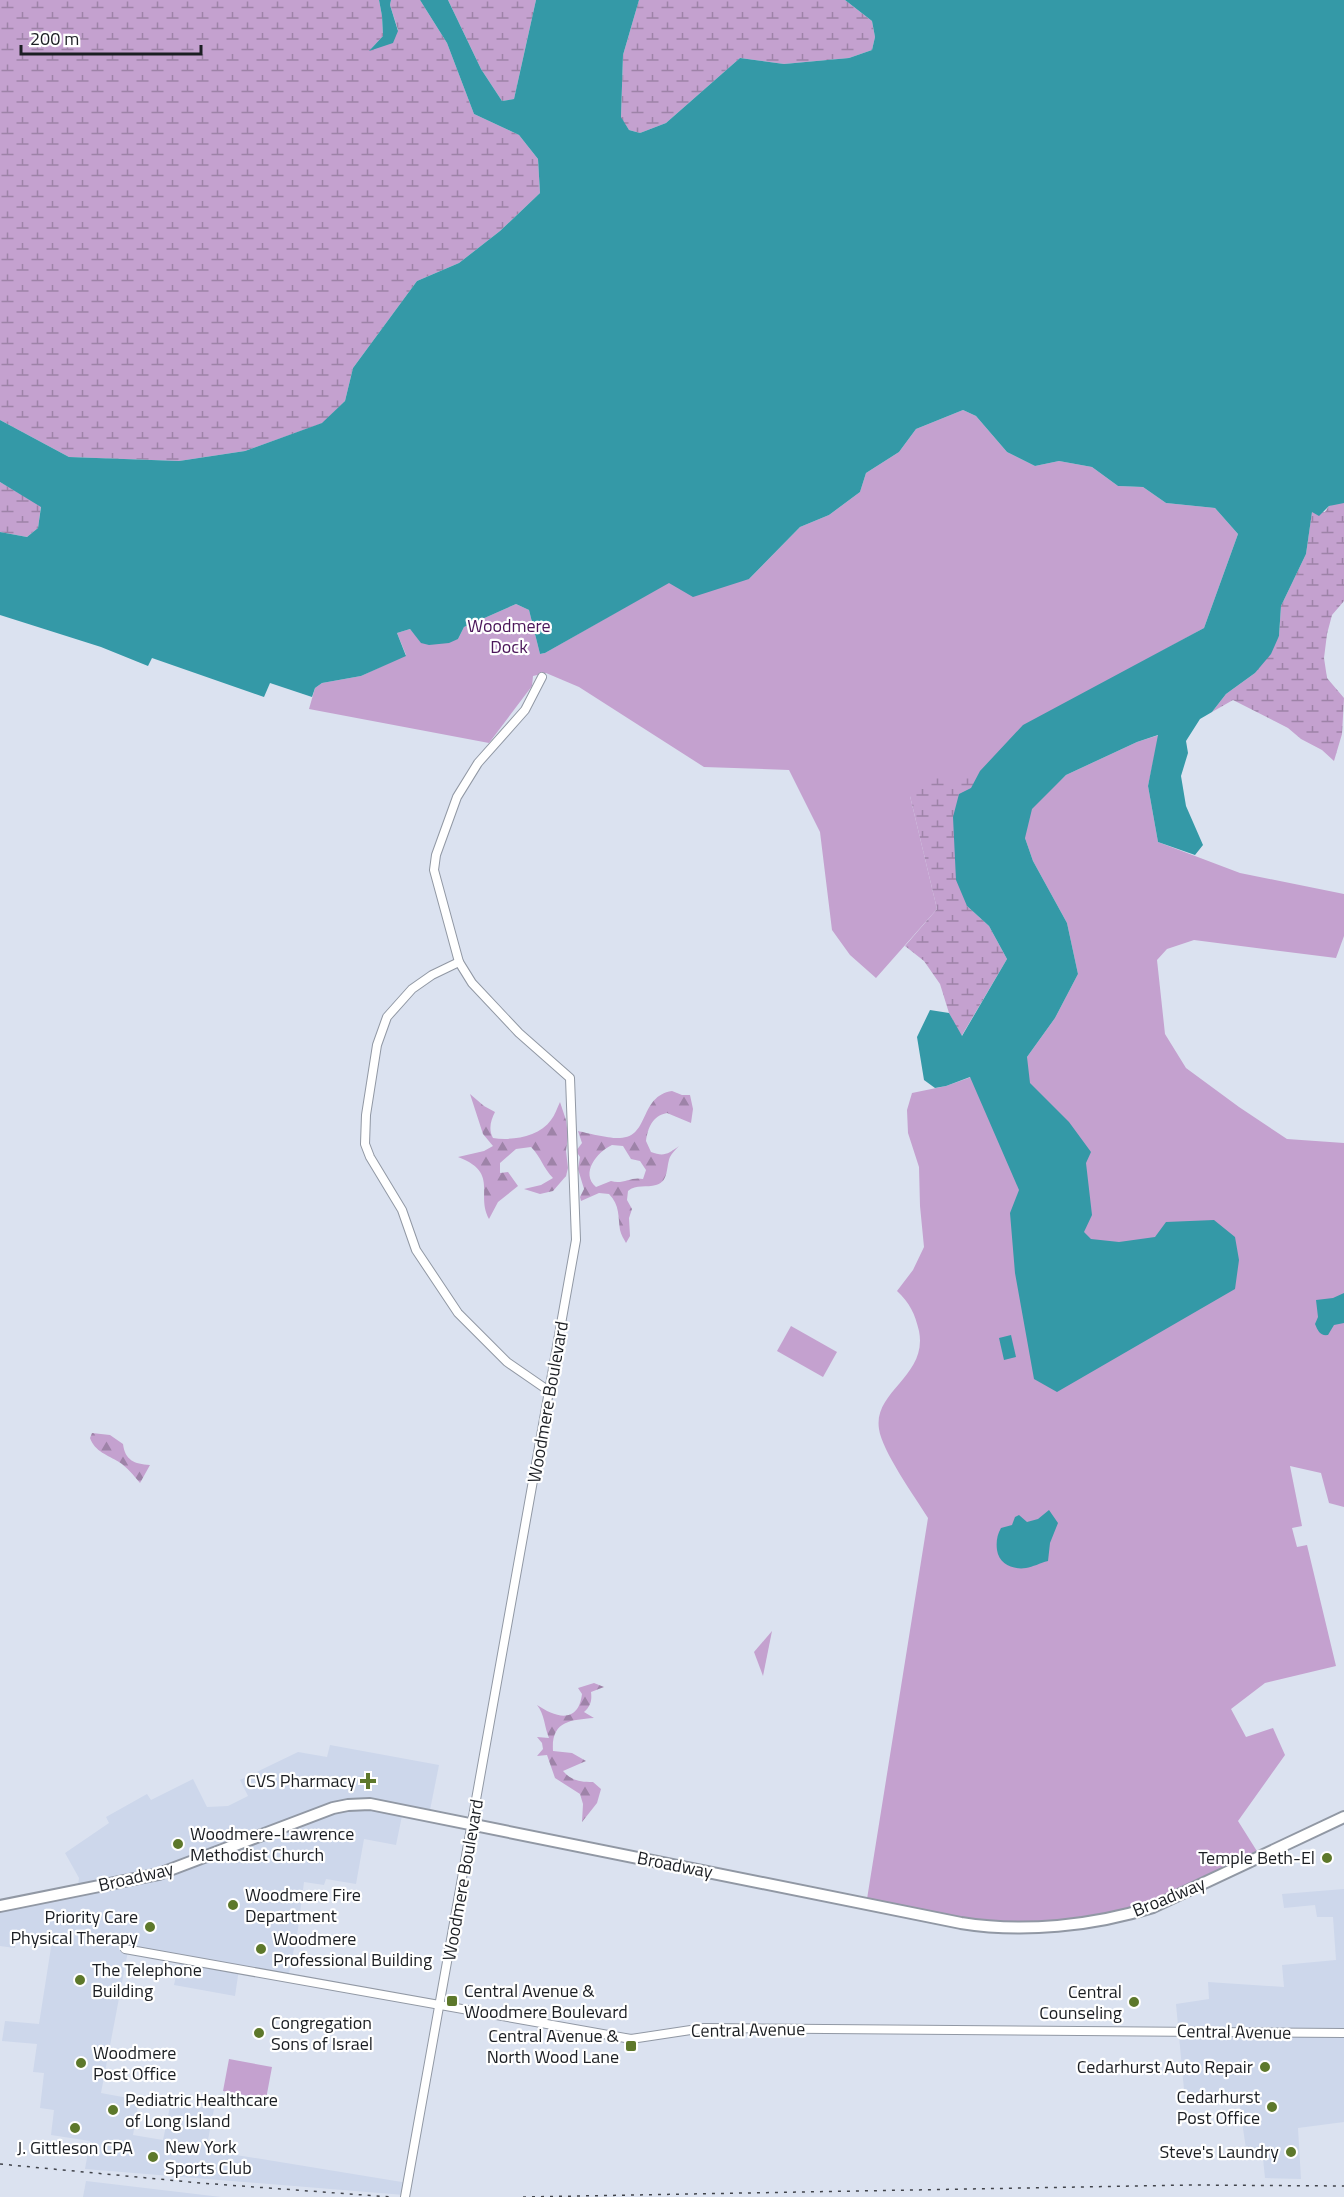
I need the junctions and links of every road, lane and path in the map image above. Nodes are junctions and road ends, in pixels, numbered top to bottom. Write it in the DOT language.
graph roads {
  1 [pos="542,677"];
  2 [pos="459,962"];
  3 [pos="549,1391"];
  4 [pos="1344,1817"];
  5 [pos="472,1824"];
  6 [pos="0,1906"];
  7 [pos="125,1949"];
  8 [pos="440,2005"];
  9 [pos="1344,2033"];
  10 [pos="405,2197"];
  1 -- 2 [label="street, Woodmere Boulevard"];
  2 -- 3 [label="street, Woodmere Boulevard"];
  2 -- 3 [label="street"];
  3 -- 5 [label="street, Woodmere Boulevard"];
  4 -- 5 [label="main road, Broadway"];
  5 -- 6 [label="main road, Broadway"];
  5 -- 8 [label="street, Woodmere Boulevard"];
  7 -- 8 [label="street, Central Avenue"];
  8 -- 9 [label="street, Central Avenue"];
  8 -- 10 [label="street, Woodmere Boulevard"];
}
